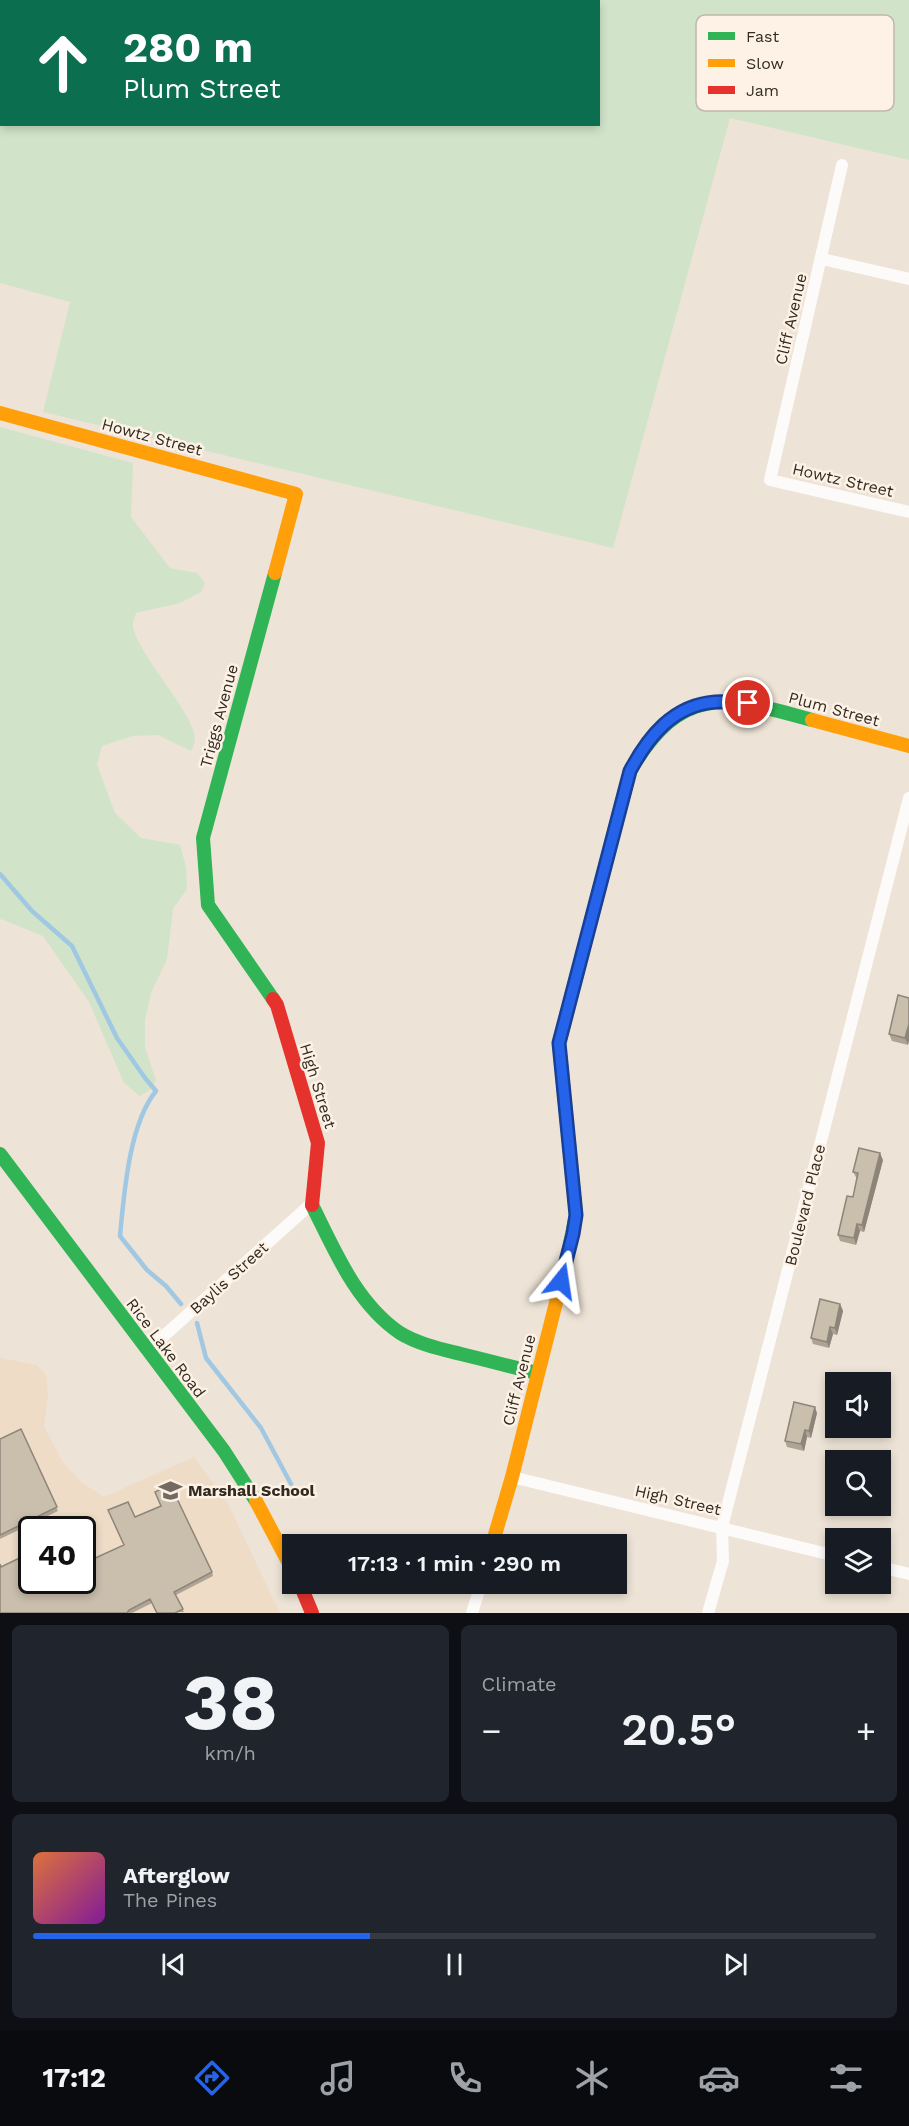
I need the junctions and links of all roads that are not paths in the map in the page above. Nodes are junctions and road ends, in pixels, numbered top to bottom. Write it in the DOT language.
graph roads {
  1 [pos="842,165"];
  2 [pos="822,259"];
  3 [pos="909,279"];
  4 [pos="0,413"];
  5 [pos="770,480"];
  6 [pos="296,494"];
  7 [pos="909,512"];
  8 [pos="715,702"];
  9 [pos="909,746"];
  10 [pos="909,798"];
  11 [pos="234,941"];
  12 [pos="0,1154"];
  13 [pos="311,1204"];
  14 [pos="147,1351"];
  15 [pos="537,1373"];
  16 [pos="512,1477"];
  17 [pos="722,1527"];
  18 [pos="495,1534"];
  19 [pos="282,1549"];
  20 [pos="825,1553"];
  21 [pos="891,1570"];
  22 [pos="909,1574"];
  23 [pos="304,1594"];
  24 [pos="477,1594"];
  25 [pos="312,1613"];
  26 [pos="472,1613"];
  27 [pos="708,1613"];
  1 -- 2 [label="street, Cliff Avenue"];
  2 -- 3 [label="street"];
  2 -- 5 [label="street, Cliff Avenue"];
  4 -- 6 [label="street, Howtz Street"];
  5 -- 7 [label="street, Howtz Street"];
  6 -- 11 [label="street, Triggs Avenue"];
  8 -- 9 [label="street, Plum Street"];
  8 -- 15 [label="street, Cliff Avenue"];
  10 -- 17 [label="street, Boulevard Place"];
  11 -- 13 [label="street, High Street"];
  12 -- 14 [label="street, Rice Lake Road"];
  13 -- 14 [label="street, Baylis Street"];
  13 -- 15 [label="street"];
  14 -- 19 [label="street, Rice Lake Road"];
  15 -- 16 [label="street, Cliff Avenue"];
  16 -- 17 [label="street, High Street"];
  16 -- 18 [label="street, Cliff Avenue"];
  17 -- 20 [label="street, High Street"];
  17 -- 27 [label="street, Boulevard Place"];
  21 -- 22 [label="street"];
  23 -- 25 [label="street"];
  24 -- 26 [label="street"];
}
